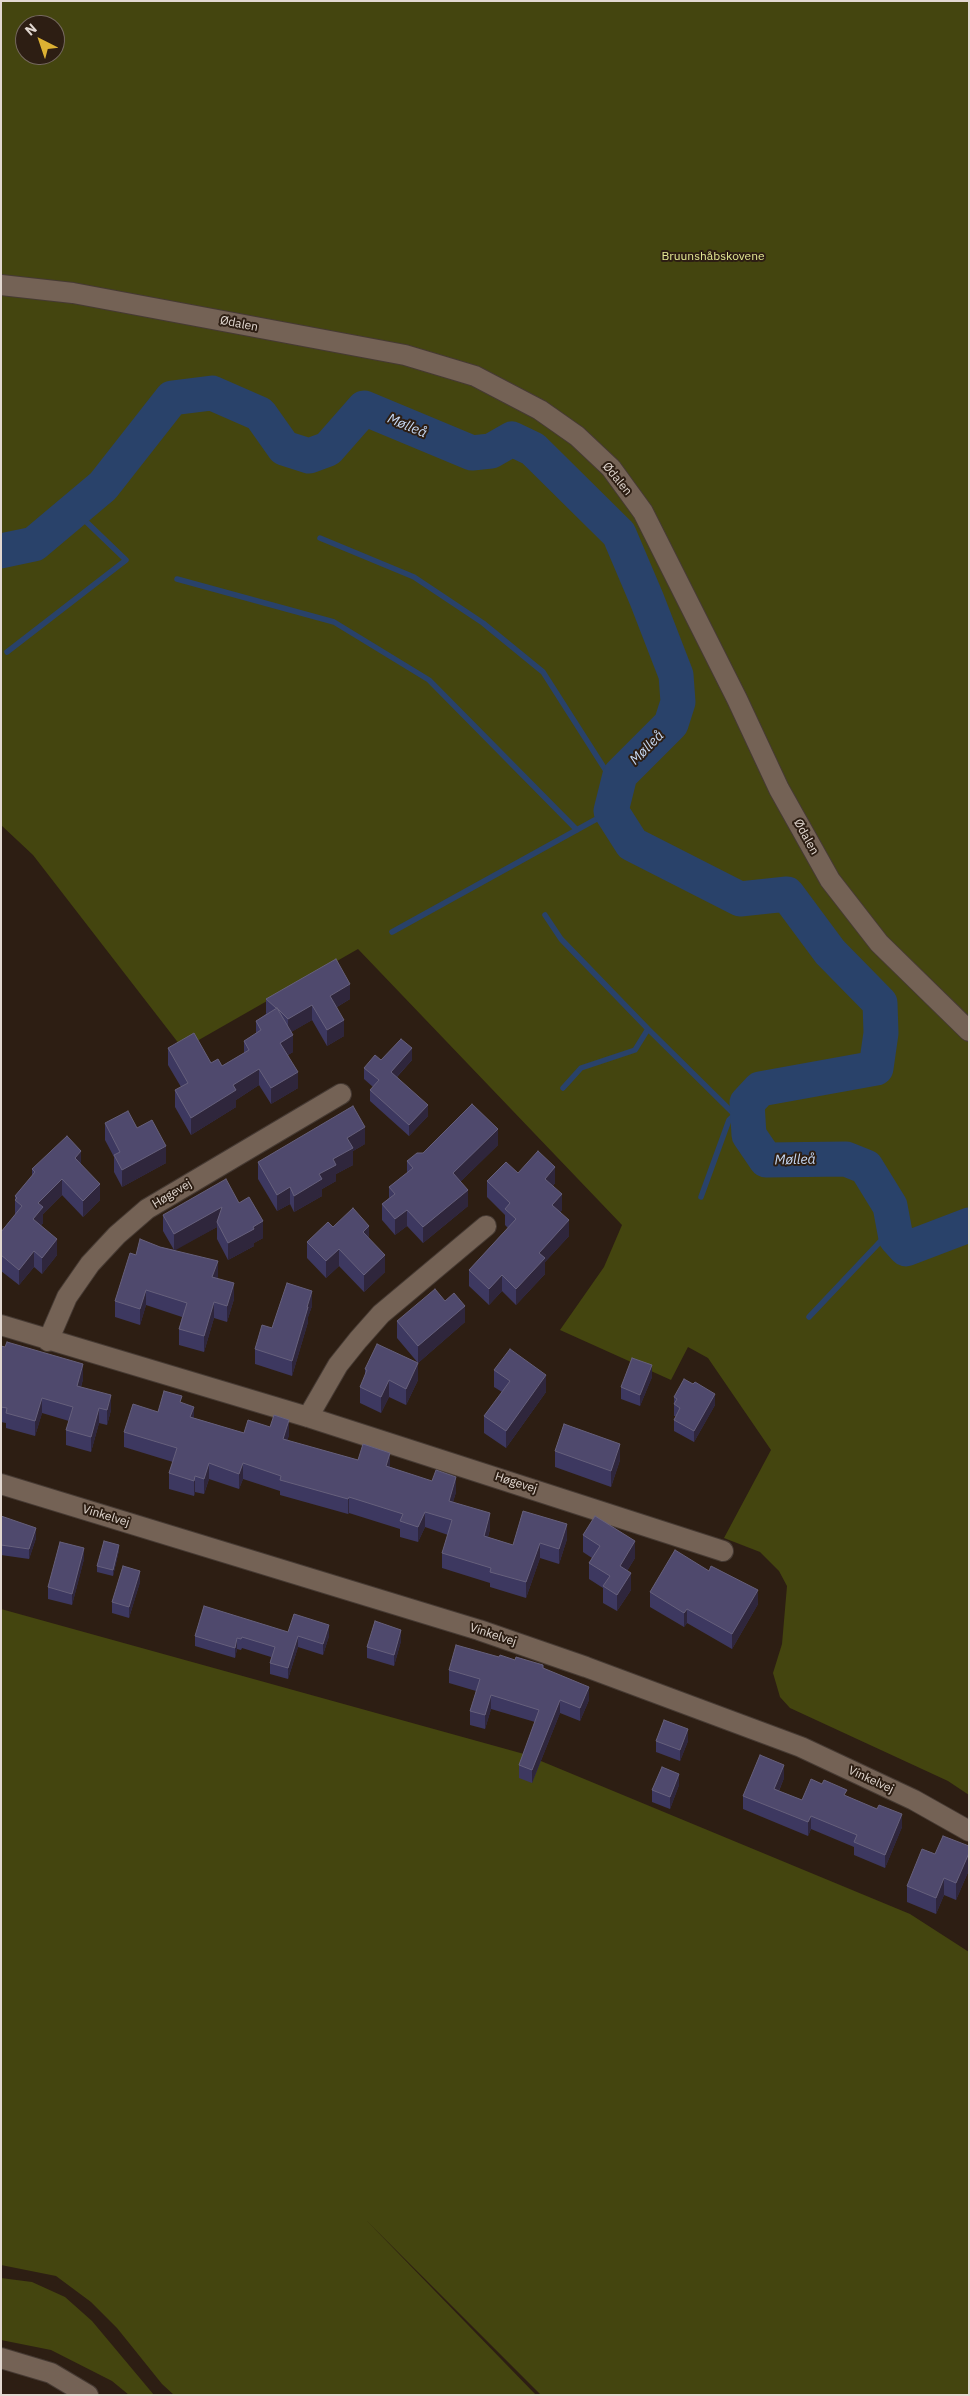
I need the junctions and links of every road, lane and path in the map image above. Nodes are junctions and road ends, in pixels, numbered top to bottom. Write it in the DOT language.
graph roads {
  1 [pos="1,285"];
  2 [pos="969,1031"];
  3 [pos="341,1094"];
  4 [pos="486,1226"];
  5 [pos="1,1325"];
  6 [pos="48,1341"];
  7 [pos="308,1417"];
  8 [pos="1,1484"];
  9 [pos="723,1551"];
  10 [pos="969,1831"];
  11 [pos="1,2358"];
  12 [pos="88,2395"];
  1 -- 2 [label="street, Ødalen"];
  3 -- 6 [label="street, Høgevej"];
  4 -- 7 [label="street"];
  5 -- 6 [label="street, Høgevej"];
  6 -- 7 [label="street, Høgevej"];
  7 -- 9 [label="street, Høgevej"];
  8 -- 10 [label="street, Vinkelvej"];
  11 -- 12 [label="street"];
}
